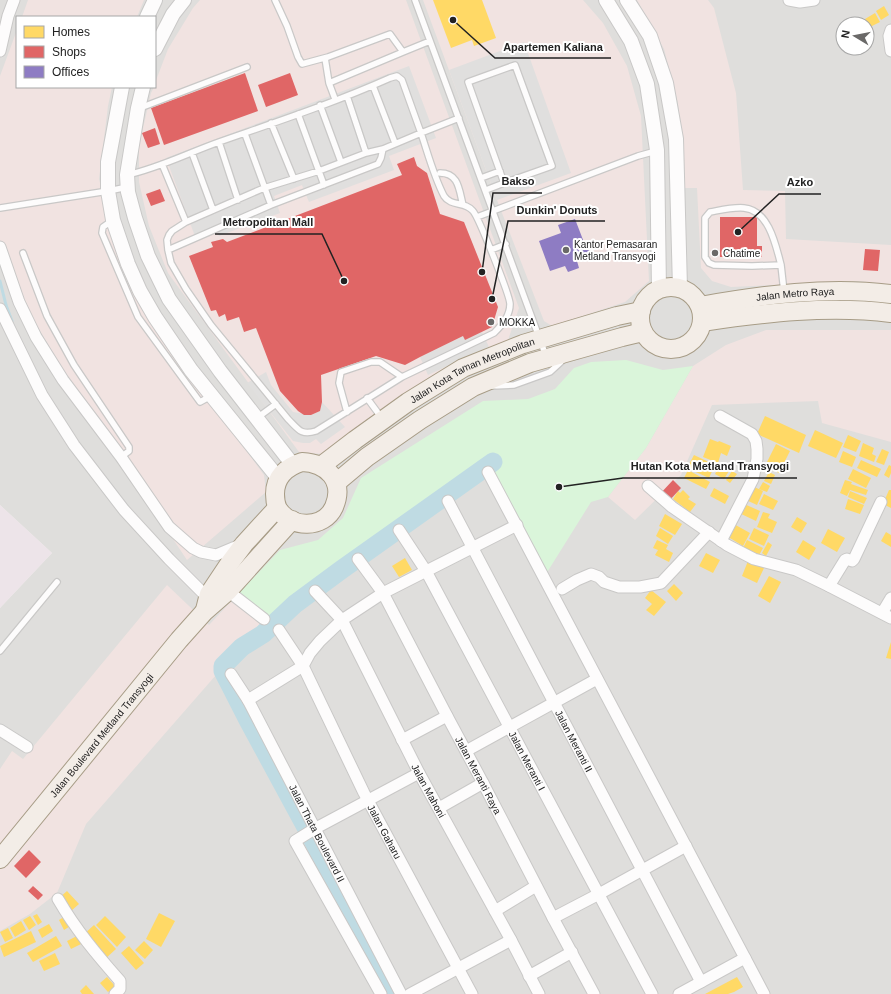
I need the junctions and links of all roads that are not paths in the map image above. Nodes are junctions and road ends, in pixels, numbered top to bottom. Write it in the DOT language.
graph roads {
  1 [pos="14,0"];
  2 [pos="155,0"];
  3 [pos="184,0"];
  4 [pos="275,0"];
  5 [pos="415,0"];
  6 [pos="606,0"];
  7 [pos="627,0"];
  8 [pos="789,0"];
  9 [pos="814,0"];
  10 [pos="147,16"];
  11 [pos="891,30"];
  12 [pos="430,41"];
  13 [pos="1,44"];
  14 [pos="156,47"];
  15 [pos="891,51"];
  16 [pos="403,52"];
  17 [pos="325,58"];
  18 [pos="247,67"];
  19 [pos="329,83"];
  20 [pos="373,86"];
  21 [pos="122,88"];
  22 [pos="143,88"];
  23 [pos="347,96"];
  24 [pos="335,100"];
  25 [pos="320,105"];
  26 [pos="138,108"];
  27 [pos="298,114"];
  28 [pos="459,118"];
  29 [pos="271,123"];
  30 [pos="421,133"];
  31 [pos="245,134"];
  32 [pos="219,142"];
  33 [pos="395,143"];
  34 [pos="383,149"];
  35 [pos="657,150"];
  36 [pos="192,153"];
  37 [pos="366,153"];
  38 [pos="341,162"];
  39 [pos="162,164"];
  40 [pos="319,171"];
  41 [pos="500,171"];
  42 [pos="440,174"];
  43 [pos="481,178"];
  44 [pos="294,179"];
  45 [pos="127,181"];
  46 [pos="504,183"];
  47 [pos="324,185"];
  48 [pos="264,188"];
  49 [pos="486,190"];
  50 [pos="108,191"];
  51 [pos="238,200"];
  52 [pos="271,205"];
  53 [pos="463,205"];
  54 [pos="0,208"];
  55 [pos="213,210"];
  56 [pos="493,210"];
  57 [pos="477,217"];
  58 [pos="186,222"];
  59 [pos="506,244"];
  60 [pos="0,247"];
  61 [pos="168,250"];
  62 [pos="491,250"];
  63 [pos="23,253"];
  64 [pos="781,265"];
  65 [pos="680,288"];
  66 [pos="659,290"];
  67 [pos="891,294"];
  68 [pos="785,295"];
  69 [pos="0,309"];
  70 [pos="641,311"];
  71 [pos="891,313"];
  72 [pos="701,314"];
  73 [pos="644,332"];
  74 [pos="541,338"];
  75 [pos="574,351"];
  76 [pos="547,359"];
  77 [pos="402,377"];
  78 [pos="472,387"];
  79 [pos="367,398"];
  80 [pos="276,404"];
  81 [pos="346,412"];
  82 [pos="720,416"];
  83 [pos="257,419"];
  84 [pos="384,420"];
  85 [pos="121,458"];
  86 [pos="293,465"];
  87 [pos="322,466"];
  88 [pos="488,472"];
  89 [pos="278,479"];
  90 [pos="336,483"];
  91 [pos="648,486"];
  92 [pos="448,501"];
  93 [pos="881,502"];
  94 [pos="277,508"];
  95 [pos="292,520"];
  96 [pos="516,525"];
  97 [pos="399,530"];
  98 [pos="709,532"];
  99 [pos="721,541"];
  100 [pos="244,544"];
  101 [pos="472,548"];
  102 [pos="358,559"];
  103 [pos="426,572"];
  104 [pos="57,582"];
  105 [pos="829,586"];
  106 [pos="562,589"];
  107 [pos="228,591"];
  108 [pos="315,591"];
  109 [pos="383,593"];
  110 [pos="891,598"];
  111 [pos="209,605"];
  112 [pos="887,616"];
  113 [pos="264,619"];
  114 [pos="342,620"];
  115 [pos="279,630"];
  116 [pos="0,651"];
  117 [pos="303,666"];
  118 [pos="231,674"];
  119 [pos="597,679"];
  120 [pos="248,700"];
  121 [pos="554,703"];
  122 [pos="447,716"];
  123 [pos="510,728"];
  124 [pos="0,730"];
  125 [pos="402,740"];
  126 [pos="27,748"];
  127 [pos="466,751"];
  128 [pos="419,773"];
  129 [pos="483,783"];
  130 [pos="369,801"];
  131 [pos="439,808"];
  132 [pos="306,834"];
  133 [pos="686,846"];
  134 [pos="0,859"];
  135 [pos="643,870"];
  136 [pos="536,886"];
  137 [pos="599,894"];
  138 [pos="58,899"];
  139 [pos="495,911"];
  140 [pos="553,918"];
  141 [pos="511,940"];
  142 [pos="572,952"];
  143 [pos="745,958"];
  144 [pos="459,969"];
  145 [pos="529,976"];
  146 [pos="701,982"];
  147 [pos="115,994"];
  148 [pos="381,994"];
  149 [pos="401,994"];
  150 [pos="410,994"];
  151 [pos="472,994"];
  152 [pos="539,994"];
  153 [pos="594,994"];
  154 [pos="652,994"];
  155 [pos="679,994"];
  156 [pos="764,994"];
  1 -- 13 [label="street"];
  2 -- 10 [label="street"];
  3 -- 14 [label="street"];
  4 -- 17 [label="lane"];
  5 -- 12 [label="lane"];
  6 -- 35 [label="street"];
  7 -- 65 [label="street"];
  8 -- 9 [label="street"];
  11 -- 15 [label="street"];
  12 -- 16 [label="lane"];
  12 -- 28 [label="lane"];
  16 -- 17 [label="lane"];
  16 -- 19 [label="lane"];
  17 -- 19 [label="lane"];
  18 -- 26 [label="lane"];
  19 -- 24 [label="lane"];
  20 -- 23 [label="lane"];
  20 -- 30 [label="lane"];
  20 -- 33 [label="lane"];
  21 -- 50 [label="street"];
  22 -- 26 [label="street"];
  23 -- 24 [label="lane"];
  23 -- 37 [label="lane"];
  24 -- 25 [label="lane"];
  25 -- 27 [label="lane"];
  25 -- 38 [label="lane"];
  26 -- 45 [label="street"];
  27 -- 29 [label="lane"];
  27 -- 40 [label="lane"];
  28 -- 30 [label="lane"];
  28 -- 43 [label="lane"];
  29 -- 31 [label="lane"];
  29 -- 44 [label="lane"];
  30 -- 33 [label="lane"];
  30 -- 53 [label="lane"];
  31 -- 32 [label="lane"];
  31 -- 48 [label="lane"];
  32 -- 36 [label="lane"];
  32 -- 51 [label="lane"];
  33 -- 34 [label="lane"];
  34 -- 37 [label="lane"];
  34 -- 47 [label="lane"];
  35 -- 56 [label="lane"];
  35 -- 66 [label="street"];
  36 -- 39 [label="lane"];
  36 -- 55 [label="lane"];
  37 -- 38 [label="lane"];
  38 -- 40 [label="lane"];
  39 -- 45 [label="lane"];
  39 -- 58 [label="lane"];
  40 -- 44 [label="lane"];
  40 -- 47 [label="lane"];
  41 -- 43 [label="lane"];
  41 -- 46 [label="lane"];
  41 -- 46 [label="lane"];
  42 -- 53 [label="lane"];
  43 -- 49 [label="lane"];
  44 -- 48 [label="lane"];
  45 -- 50 [label="lane"];
  45 -- 83 [label="street"];
  46 -- 49 [label="lane"];
  47 -- 52 [label="lane"];
  48 -- 51 [label="lane"];
  48 -- 52 [label="lane"];
  49 -- 56 [label="lane"];
  50 -- 54 [label="lane"];
  50 -- 89 [label="street"];
  51 -- 55 [label="lane"];
  52 -- 61 [label="lane"];
  53 -- 57 [label="lane"];
  55 -- 58 [label="lane"];
  56 -- 57 [label="lane"];
  56 -- 59 [label="lane"];
  57 -- 62 [label="lane"];
  58 -- 61 [label="lane"];
  59 -- 62 [label="lane"];
  59 -- 74 [label="lane"];
  60 -- 85 [label="street"];
  61 -- 80 [label="lane"];
  62 -- 77 [label="lane"];
  63 -- 85 [label="lane"];
  64 -- 64 [label="lane"];
  64 -- 68 [label="lane"];
  65 -- 66 [label="main road"];
  65 -- 72 [label="main road"];
  66 -- 70 [label="main road"];
  67 -- 68 [label="main road, Jalan Metro Raya"];
  68 -- 72 [label="main road, Jalan Metro Raya"];
  69 -- 111 [label="street"];
  70 -- 73 [label="main road"];
  70 -- 74 [label="main road, Jalan Kota Taman Metropolitan"];
  71 -- 72 [label="main road, Jalan Metro Raya"];
  72 -- 73 [label="main road"];
  73 -- 75 [label="main road, Jalan Kota Taman Metropolitan"];
  74 -- 76 [label="lane"];
  74 -- 84 [label="main road, Jalan Kota Taman Metropolitan"];
  75 -- 76 [label="main road, Jalan Kota Taman Metropolitan"];
  75 -- 78 [label="lane"];
  76 -- 78 [label="main road, Jalan Kota Taman Metropolitan"];
  77 -- 79 [label="lane"];
  77 -- 81 [label="lane"];
  78 -- 90 [label="main road, Jalan Kota Taman Metropolitan"];
  79 -- 81 [label="lane"];
  79 -- 84 [label="lane"];
  80 -- 81 [label="lane"];
  80 -- 83 [label="lane"];
  82 -- 99 [label="street"];
  83 -- 86 [label="street"];
  84 -- 87 [label="main road, Jalan Kota Taman Metropolitan"];
  85 -- 100 [label="street"];
  86 -- 87 [label="main road"];
  86 -- 89 [label="main road"];
  87 -- 90 [label="main road"];
  88 -- 96 [label="street"];
  89 -- 94 [label="main road"];
  90 -- 95 [label="main road"];
  91 -- 98 [label="street"];
  92 -- 101 [label="street, Jalan Meranti II"];
  93 -- 105 [label="street"];
  94 -- 95 [label="main road"];
  94 -- 100 [label="main road"];
  95 -- 107 [label="main road"];
  96 -- 101 [label="street"];
  96 -- 119 [label="street"];
  97 -- 103 [label="street, Jalan Meranti I"];
  98 -- 99 [label="street"];
  98 -- 106 [label="street"];
  99 -- 105 [label="street"];
  100 -- 111 [label="main road"];
  101 -- 103 [label="street"];
  101 -- 121 [label="street, Jalan Meranti II"];
  102 -- 109 [label="street, Jalan Meranti Raya"];
  103 -- 109 [label="street"];
  103 -- 123 [label="street, Jalan Meranti I"];
  104 -- 116 [label="lane"];
  105 -- 112 [label="street"];
  107 -- 111 [label="main road"];
  107 -- 113 [label="street"];
  108 -- 114 [label="street, Jalan Mahoni"];
  109 -- 114 [label="street"];
  109 -- 122 [label="street, Jalan Meranti Raya"];
  110 -- 112 [label="street"];
  111 -- 134 [label="main road, Jalan Boulevard Metland Transyogi"];
  114 -- 117 [label="street"];
  114 -- 125 [label="street, Jalan Mahoni"];
  115 -- 117 [label="street, Jalan Gaharu"];
  117 -- 120 [label="street"];
  117 -- 130 [label="street, Jalan Gaharu"];
  118 -- 120 [label="street, Jalan Thata Boulevard II"];
  119 -- 121 [label="street"];
  119 -- 133 [label="street"];
  120 -- 132 [label="street, Jalan Thata Boulevard II"];
  121 -- 123 [label="street"];
  121 -- 135 [label="street, Jalan Meranti II"];
  122 -- 125 [label="street"];
  122 -- 127 [label="street, Jalan Meranti Raya"];
  123 -- 127 [label="street"];
  123 -- 137 [label="street, Jalan Meranti I"];
  124 -- 126 [label="street"];
  125 -- 128 [label="street, Jalan Mahoni"];
  127 -- 129 [label="street, Jalan Meranti Raya"];
  128 -- 130 [label="street"];
  128 -- 131 [label="street, Jalan Mahoni"];
  129 -- 131 [label="street"];
  129 -- 136 [label="street, Jalan Meranti Raya"];
  130 -- 132 [label="street"];
  130 -- 144 [label="street, Jalan Gaharu"];
  131 -- 139 [label="street, Jalan Mahoni"];
  132 -- 148 [label="street, Jalan Thata Boulevard II"];
  132 -- 149 [label="street, Jalan Thata Boulevard II"];
  133 -- 135 [label="street"];
  133 -- 143 [label="street"];
  135 -- 137 [label="street"];
  135 -- 146 [label="street, Jalan Meranti II"];
  136 -- 139 [label="street"];
  136 -- 140 [label="street, Jalan Meranti Raya"];
  137 -- 140 [label="street"];
  137 -- 154 [label="street, Jalan Meranti I"];
  138 -- 147 [label="street"];
  139 -- 141 [label="street, Jalan Mahoni"];
  140 -- 142 [label="street, Jalan Meranti Raya"];
  141 -- 144 [label="street"];
  141 -- 145 [label="street, Jalan Mahoni"];
  142 -- 145 [label="street"];
  142 -- 153 [label="street, Jalan Meranti Raya"];
  143 -- 146 [label="street"];
  143 -- 156 [label="street"];
  144 -- 150 [label="street"];
  144 -- 151 [label="street, Jalan Gaharu"];
  145 -- 152 [label="street, Jalan Mahoni"];
  146 -- 155 [label="street"];
}
